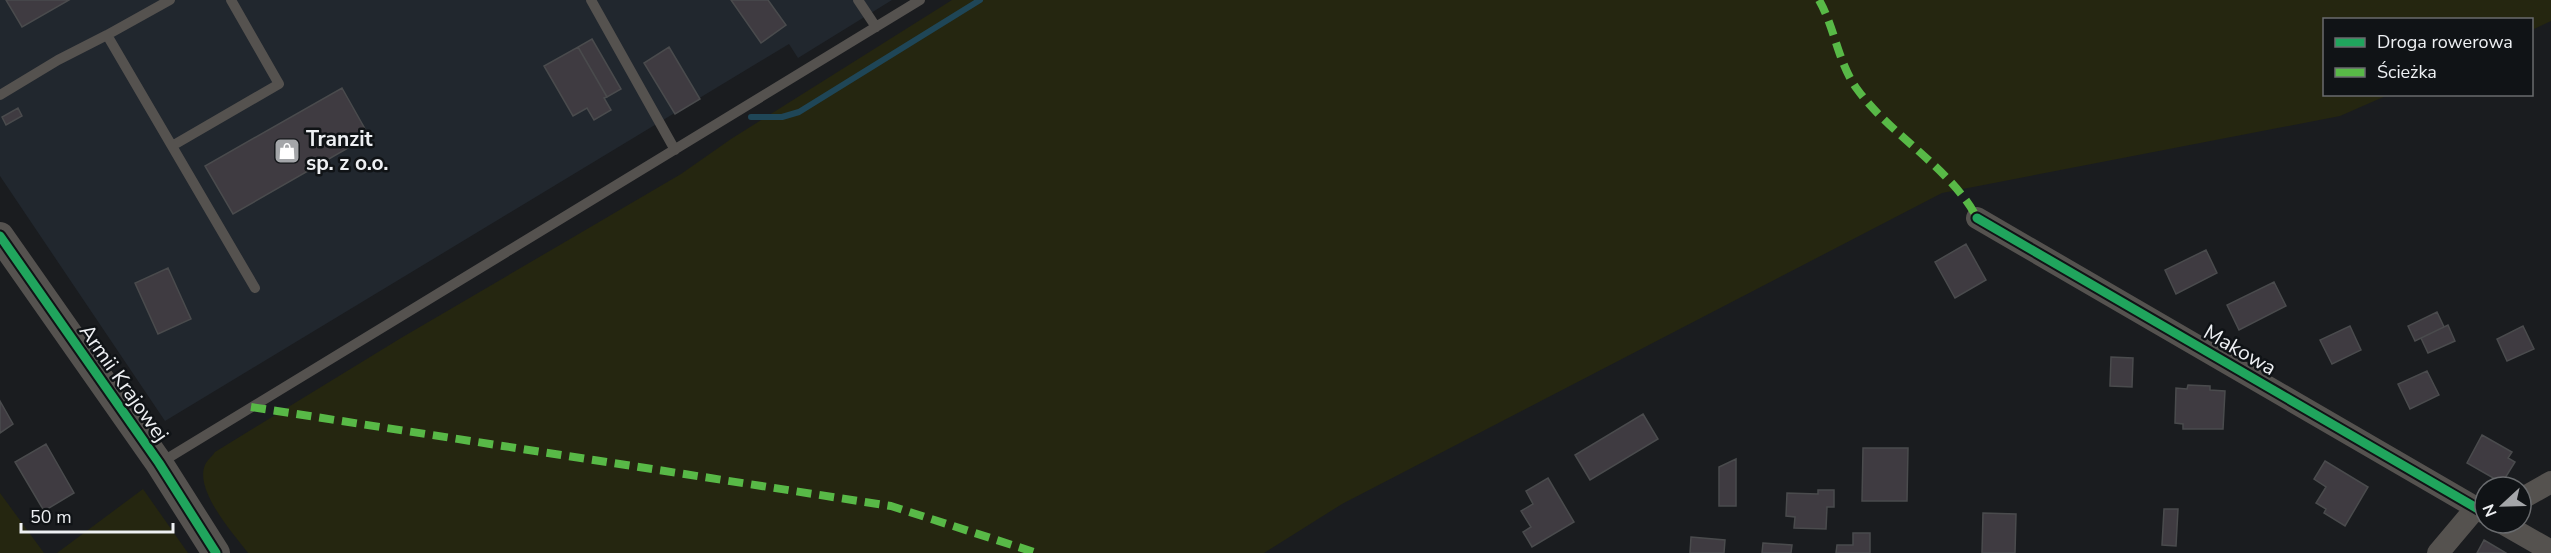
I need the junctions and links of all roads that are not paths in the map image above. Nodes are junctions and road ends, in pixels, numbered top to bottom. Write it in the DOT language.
graph roads {
  1 [pos="170,0"];
  2 [pos="231,0"];
  3 [pos="591,0"];
  4 [pos="858,0"];
  5 [pos="921,0"];
  6 [pos="876,27"];
  7 [pos="107,35"];
  8 [pos="0,95"];
  9 [pos="172,146"];
  10 [pos="675,150"];
  11 [pos="1977,218"];
  12 [pos="0,236"];
  13 [pos="255,288"];
  14 [pos="159,463"];
  15 [pos="2551,482"];
  16 [pos="2533,492"];
  17 [pos="2473,506"];
  18 [pos="2473,519"];
  19 [pos="2523,535"];
  20 [pos="2551,551"];
  21 [pos="216,553"];
  22 [pos="237,553"];
  23 [pos="2438,553"];
  1 -- 7 [label="lane"];
  2 -- 9 [label="lane"];
  3 -- 10 [label="lane"];
  4 -- 6 [label="lane"];
  5 -- 6 [label="lane"];
  6 -- 10 [label="lane"];
  7 -- 8 [label="lane"];
  7 -- 9 [label="lane"];
  9 -- 13 [label="lane"];
  10 -- 14 [label="lane"];
  11 -- 17 [label="street, Makowa"];
  12 -- 14 [label="street, Armii Krajowej"];
  14 -- 21 [label="street, Armii Krajowej"];
  14 -- 22 [label="street, Armii Krajowej"];
  15 -- 16 [label="street"];
  18 -- 23 [label="street"];
  19 -- 20 [label="street"];
}
